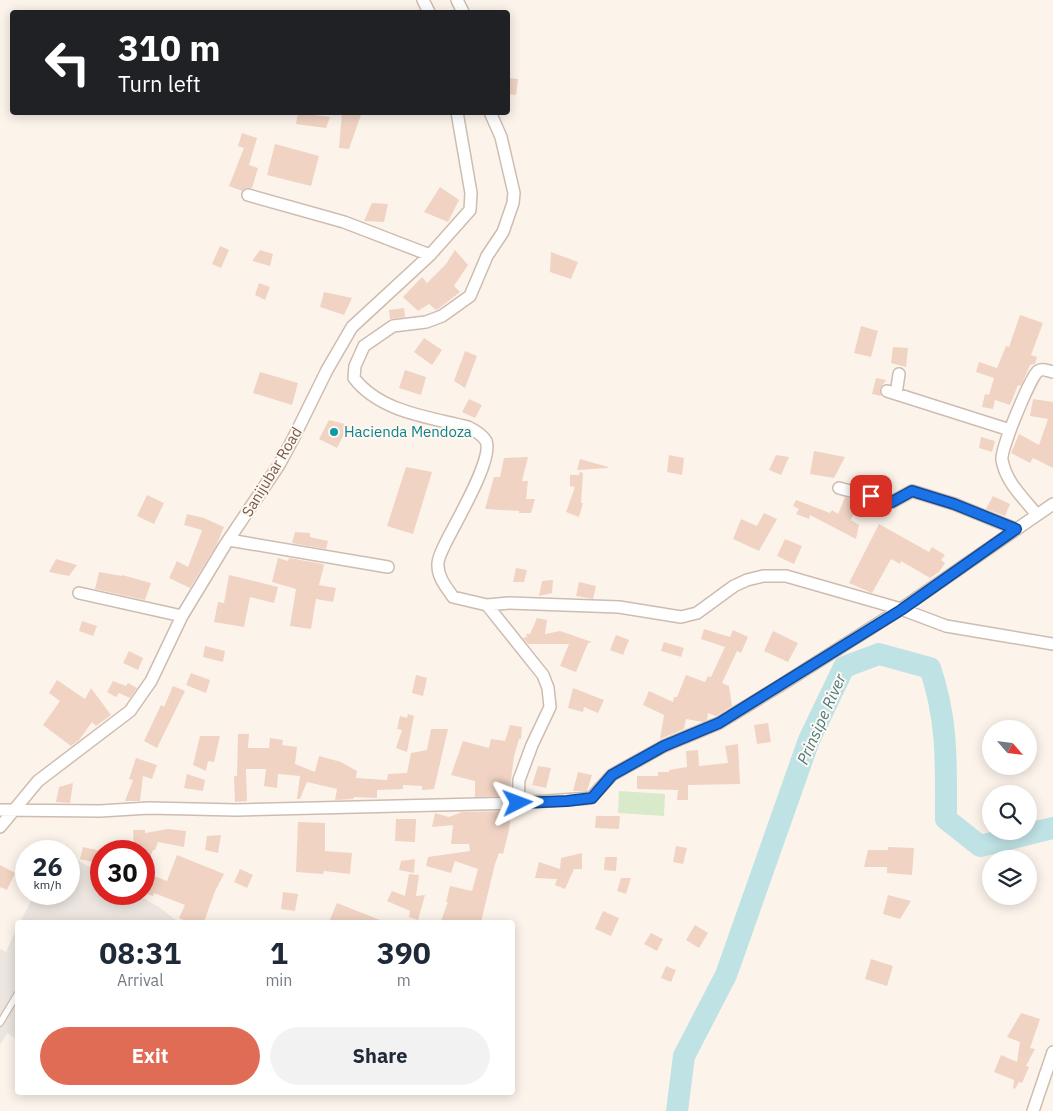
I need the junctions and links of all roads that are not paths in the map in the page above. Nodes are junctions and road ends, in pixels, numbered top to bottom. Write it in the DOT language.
graph roads {
  1 [pos="458,115"];
  2 [pos="491,115"];
  3 [pos="248,195"];
  4 [pos="430,255"];
  5 [pos="1053,372"];
  6 [pos="899,374"];
  7 [pos="1010,430"];
  8 [pos="839,488"];
  9 [pos="1053,504"];
  10 [pos="1037,515"];
  11 [pos="1016,529"];
  12 [pos="229,540"];
  13 [pos="388,567"];
  14 [pos="79,592"];
  15 [pos="487,605"];
  16 [pos="901,610"];
  17 [pos="182,616"];
  18 [pos="1053,644"];
  19 [pos="518,803"];
  20 [pos="0,810"];
  21 [pos="15,810"];
  22 [pos="0,827"];
  23 [pos="15,998"];
  24 [pos="0,1023"];
  25 [pos="1053,1052"];
  26 [pos="1033,1111"];
  1 -- 4 [label="street, Sanijubar Road"];
  2 -- 15 [label="street"];
  3 -- 4 [label="street"];
  4 -- 12 [label="street, Sanijubar Road"];
  5 -- 7 [label="street"];
  6 -- 7 [label="street"];
  7 -- 10 [label="street"];
  8 -- 11 [label="street"];
  9 -- 10 [label="street"];
  10 -- 11 [label="street"];
  11 -- 16 [label="street"];
  12 -- 13 [label="street"];
  12 -- 17 [label="street, Sanijubar Road"];
  14 -- 17 [label="street"];
  15 -- 16 [label="street"];
  15 -- 19 [label="street"];
  16 -- 18 [label="street"];
  16 -- 19 [label="street"];
  17 -- 21 [label="street, Sanijubar Road"];
  19 -- 21 [label="street"];
  20 -- 21 [label="street"];
  21 -- 22 [label="street, Sanijubar Road"];
  23 -- 24 [label="lane"];
  25 -- 26 [label="street"];
}
